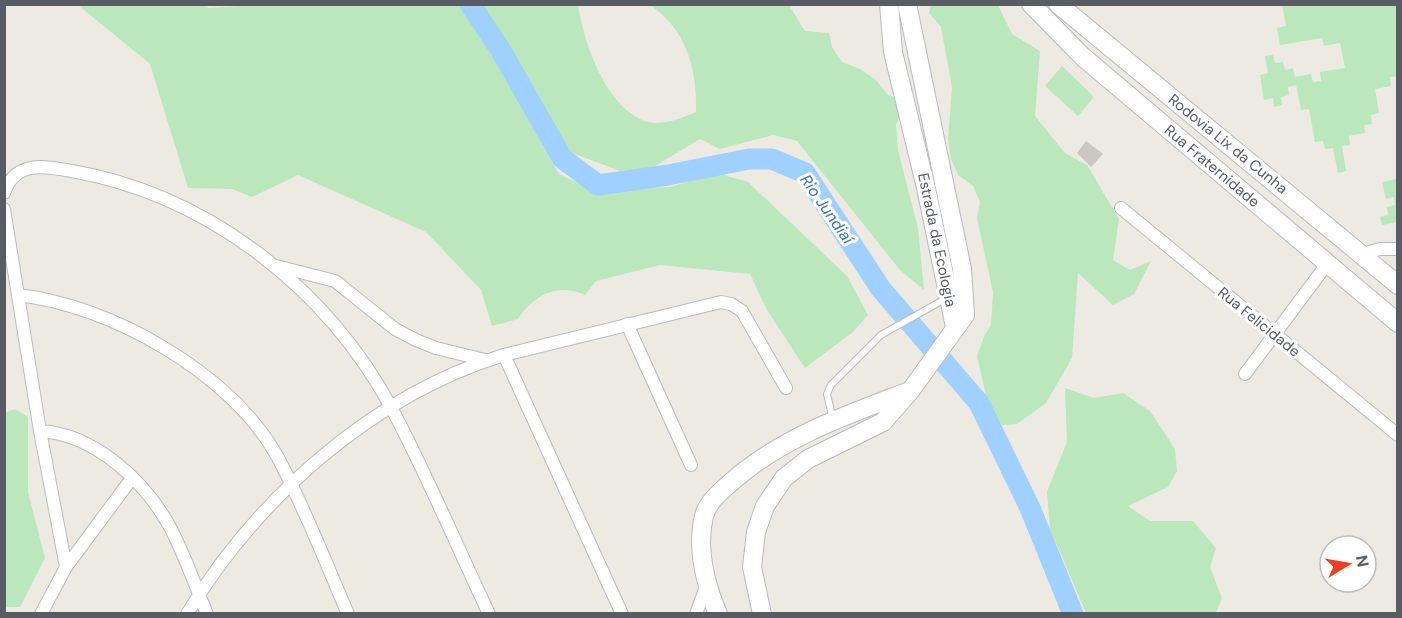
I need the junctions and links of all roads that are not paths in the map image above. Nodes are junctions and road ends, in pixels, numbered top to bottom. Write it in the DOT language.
graph roads {
  1 [pos="889,4"];
  2 [pos="907,4"];
  3 [pos="1031,4"];
  4 [pos="1058,4"];
  5 [pos="4,193"];
  6 [pos="1121,208"];
  7 [pos="4,209"];
  8 [pos="1350,245"];
  9 [pos="1398,249"];
  10 [pos="1326,264"];
  11 [pos="276,266"];
  12 [pos="1398,285"];
  13 [pos="957,290"];
  14 [pos="18,295"];
  15 [pos="1398,323"];
  16 [pos="627,324"];
  17 [pos="1276,336"];
  18 [pos="504,355"];
  19 [pos="486,360"];
  20 [pos="1245,374"];
  21 [pos="786,388"];
  22 [pos="911,390"];
  23 [pos="391,408"];
  24 [pos="833,421"];
  25 [pos="40,431"];
  26 [pos="1398,435"];
  27 [pos="691,465"];
  28 [pos="132,478"];
  29 [pos="290,485"];
  30 [pos="66,567"];
  31 [pos="707,584"];
  32 [pos="199,594"];
  33 [pos="41,614"];
  34 [pos="187,614"];
  35 [pos="207,614"];
  36 [pos="348,614"];
  37 [pos="489,614"];
  38 [pos="622,614"];
  39 [pos="696,614"];
  40 [pos="718,614"];
  41 [pos="762,614"];
  1 -- 13 [label="street, Estrada da Ecologia"];
  2 -- 13 [label="street, Estrada da Ecologia"];
  3 -- 10 [label="street, Rua Fraternidade"];
  4 -- 8 [label="street, Rodovia Lix da Cunha"];
  5 -- 11 [label="street"];
  6 -- 17 [label="street, Rua Felicidade"];
  7 -- 14 [label="street"];
  8 -- 9 [label="street"];
  8 -- 10 [label="street"];
  8 -- 12 [label="street, Rodovia Lix da Cunha"];
  10 -- 15 [label="street, Rua Fraternidade"];
  10 -- 17 [label="street"];
  11 -- 19 [label="street"];
  11 -- 23 [label="street"];
  13 -- 22 [label="street, Estrada da Ecologia"];
  13 -- 24 [label="lane"];
  14 -- 25 [label="street"];
  14 -- 29 [label="street"];
  16 -- 18 [label="street"];
  16 -- 21 [label="street"];
  16 -- 27 [label="street"];
  17 -- 20 [label="street"];
  17 -- 26 [label="street, Rua Felicidade"];
  18 -- 19 [label="street"];
  18 -- 38 [label="street"];
  19 -- 23 [label="street"];
  22 -- 24 [label="street"];
  22 -- 41 [label="street"];
  23 -- 29 [label="street"];
  23 -- 37 [label="street"];
  24 -- 31 [label="street"];
  25 -- 28 [label="street"];
  25 -- 30 [label="street"];
  28 -- 30 [label="street"];
  28 -- 32 [label="street"];
  29 -- 32 [label="street"];
  29 -- 36 [label="street"];
  30 -- 33 [label="street"];
  31 -- 39 [label="street"];
  31 -- 40 [label="street"];
  32 -- 34 [label="street"];
  32 -- 35 [label="street"];
}
